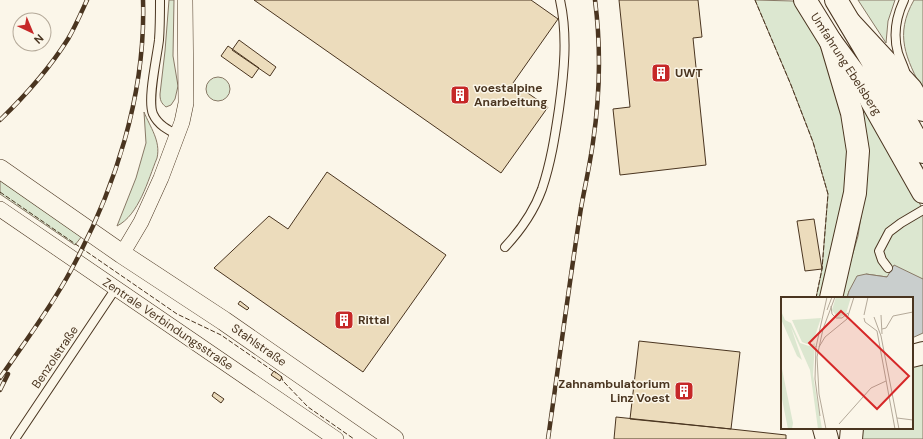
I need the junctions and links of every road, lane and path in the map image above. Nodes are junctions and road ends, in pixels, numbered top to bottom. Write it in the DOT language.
graph roads {
  1 [pos="160,0"];
  2 [pos="184,0"];
  3 [pos="560,0"];
  4 [pos="805,0"];
  5 [pos="836,0"];
  6 [pos="904,0"];
  7 [pos="850,23"];
  8 [pos="831,42"];
  9 [pos="911,89"];
  10 [pos="923,110"];
  11 [pos="178,135"];
  12 [pos="923,152"];
  13 [pos="0,169"];
  14 [pos="923,192"];
  15 [pos="0,209"];
  16 [pos="923,210"];
  17 [pos="504,247"];
  18 [pos="122,254"];
  19 [pos="888,268"];
  20 [pos="116,288"];
  21 [pos="831,297"];
  22 [pos="923,353"];
  23 [pos="913,356"];
  24 [pos="824,429"];
  25 [pos="852,429"];
  26 [pos="15,439"];
  27 [pos="336,439"];
  28 [pos="394,439"];
  29 [pos="827,439"];
  30 [pos="851,439"];
  1 -- 11 [label="lane"];
  2 -- 11 [label="street"];
  3 -- 17 [label="lane"];
  4 -- 8 [label="main road, Umfahrung Ebelsberg"];
  5 -- 7 [label="main road, Umfahrung Ebelsberg"];
  6 -- 9 [label="lane"];
  7 -- 9 [label="main road"];
  7 -- 12 [label="main road, Umfahrung Ebelsberg"];
  8 -- 14 [label="main road, Umfahrung Ebelsberg"];
  8 -- 21 [label="main road"];
  9 -- 10 [label="main road"];
  11 -- 18 [label="street"];
  13 -- 18 [label="street, Stahlstraße"];
  15 -- 20 [label="street, Zentrale Verbindungsstraße"];
  16 -- 19 [label="lane"];
  18 -- 28 [label="street, Stahlstraße"];
  20 -- 26 [label="lane, Benzolstraße"];
  20 -- 27 [label="street, Zentrale Verbindungsstraße"];
  22 -- 23 [label="main road"];
  24 -- 29 [label="main road"];
  25 -- 30 [label="main road"];
}
